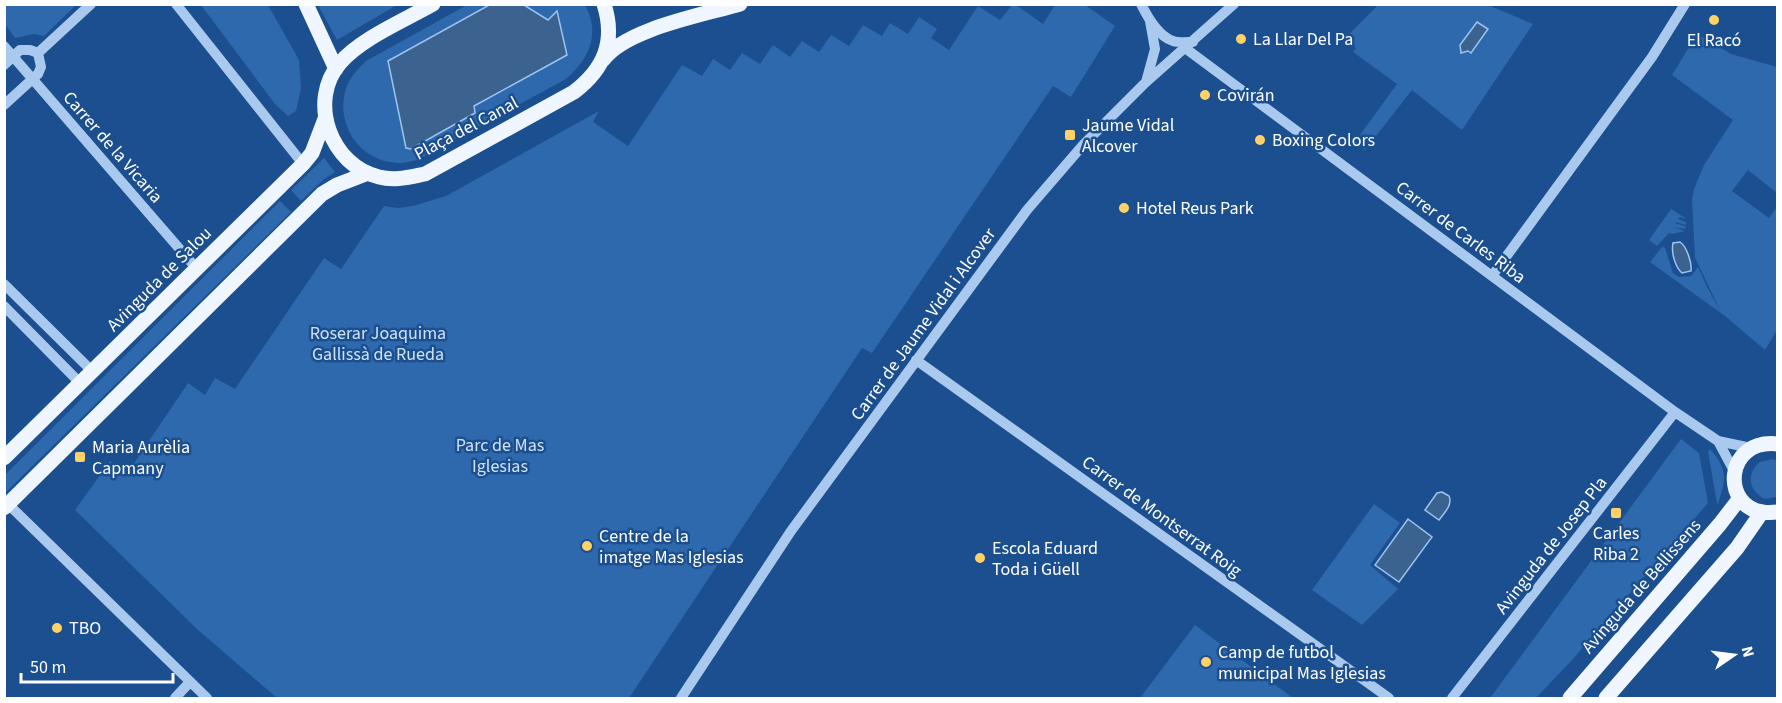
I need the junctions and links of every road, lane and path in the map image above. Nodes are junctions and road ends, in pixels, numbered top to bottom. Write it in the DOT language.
graph roads {
  1 [pos="91,4"];
  2 [pos="176,4"];
  3 [pos="306,4"];
  4 [pos="433,4"];
  5 [pos="604,4"];
  6 [pos="740,4"];
  7 [pos="1141,4"];
  8 [pos="1234,4"];
  9 [pos="1685,4"];
  10 [pos="1150,21"];
  11 [pos="1189,45"];
  12 [pos="4,46"];
  13 [pos="38,53"];
  14 [pos="14,56"];
  15 [pos="603,60"];
  16 [pos="4,65"];
  17 [pos="336,69"];
  18 [pos="33,79"];
  19 [pos="1146,83"];
  20 [pos="4,105"];
  21 [pos="326,116"];
  22 [pos="303,164"];
  23 [pos="368,173"];
  24 [pos="197,269"];
  25 [pos="1492,276"];
  26 [pos="4,284"];
  27 [pos="4,306"];
  28 [pos="916,360"];
  29 [pos="93,372"];
  30 [pos="81,384"];
  31 [pos="1675,412"];
  32 [pos="1718,441"];
  33 [pos="1777,442"];
  34 [pos="1751,448"];
  35 [pos="4,459"];
  36 [pos="1734,471"];
  37 [pos="1740,498"];
  38 [pos="6,506"];
  39 [pos="1762,512"];
  40 [pos="1778,512"];
  41 [pos="189,683"];
  42 [pos="685,697"];
  43 [pos="175,699"];
  44 [pos="207,699"];
  45 [pos="1389,699"];
  46 [pos="1452,699"];
  47 [pos="1570,699"];
  48 [pos="1606,699"];
  1 -- 13 [label="street"];
  2 -- 22 [label="street"];
  3 -- 17 [label="main road"];
  4 -- 17 [label="main road, Plaça del Canal"];
  5 -- 15 [label="main road"];
  6 -- 15 [label="main road, Plaça del Canal"];
  7 -- 10 [label="street, Carrer de Carles Riba"];
  8 -- 11 [label="street, Carrer de Jaume Vidal i Alcover"];
  9 -- 25 [label="street"];
  10 -- 11 [label="street, Carrer de Carles Riba"];
  10 -- 19 [label="street, Carrer de Carles Riba"];
  11 -- 19 [label="street, Carrer de Jaume Vidal i Alcover"];
  11 -- 25 [label="street, Carrer de Carles Riba"];
  12 -- 14 [label="street, Carrer de la Vicaria"];
  13 -- 14 [label="street"];
  13 -- 18 [label="street"];
  14 -- 16 [label="street"];
  14 -- 18 [label="street, Carrer de la Vicaria"];
  15 -- 23 [label="main road, Plaça del Canal"];
  17 -- 21 [label="main road, Plaça del Canal"];
  18 -- 20 [label="street"];
  18 -- 24 [label="street, Carrer de la Vicaria"];
  19 -- 28 [label="street, Carrer de Jaume Vidal i Alcover"];
  21 -- 22 [label="main road, Avinguda de Salou"];
  21 -- 23 [label="main road, Plaça del Canal"];
  22 -- 24 [label="main road, Avinguda de Salou"];
  23 -- 38 [label="main road"];
  24 -- 29 [label="main road, Avinguda de Salou"];
  25 -- 31 [label="street, Carrer de Carles Riba"];
  26 -- 29 [label="street"];
  27 -- 30 [label="street"];
  28 -- 42 [label="street, Carrer de Jaume Vidal i Alcover"];
  28 -- 45 [label="street, Carrer de Montserrat Roig"];
  29 -- 30 [label="main road, Avinguda de Salou"];
  30 -- 35 [label="main road, Avinguda de Salou"];
  31 -- 32 [label="street, Carrer de Carles Riba"];
  31 -- 46 [label="street, Avinguda de Josep Pla"];
  32 -- 34 [label="street, Carrer de Carles Riba"];
  32 -- 36 [label="street, Carrer de Carles Riba"];
  33 -- 34 [label="main road"];
  34 -- 36 [label="main road"];
  36 -- 37 [label="main road"];
  37 -- 39 [label="main road"];
  37 -- 47 [label="main road, Avinguda de Bellissens"];
  38 -- 41 [label="street"];
  39 -- 40 [label="main road"];
  39 -- 48 [label="main road"];
  41 -- 43 [label="street"];
  41 -- 44 [label="street"];
}
